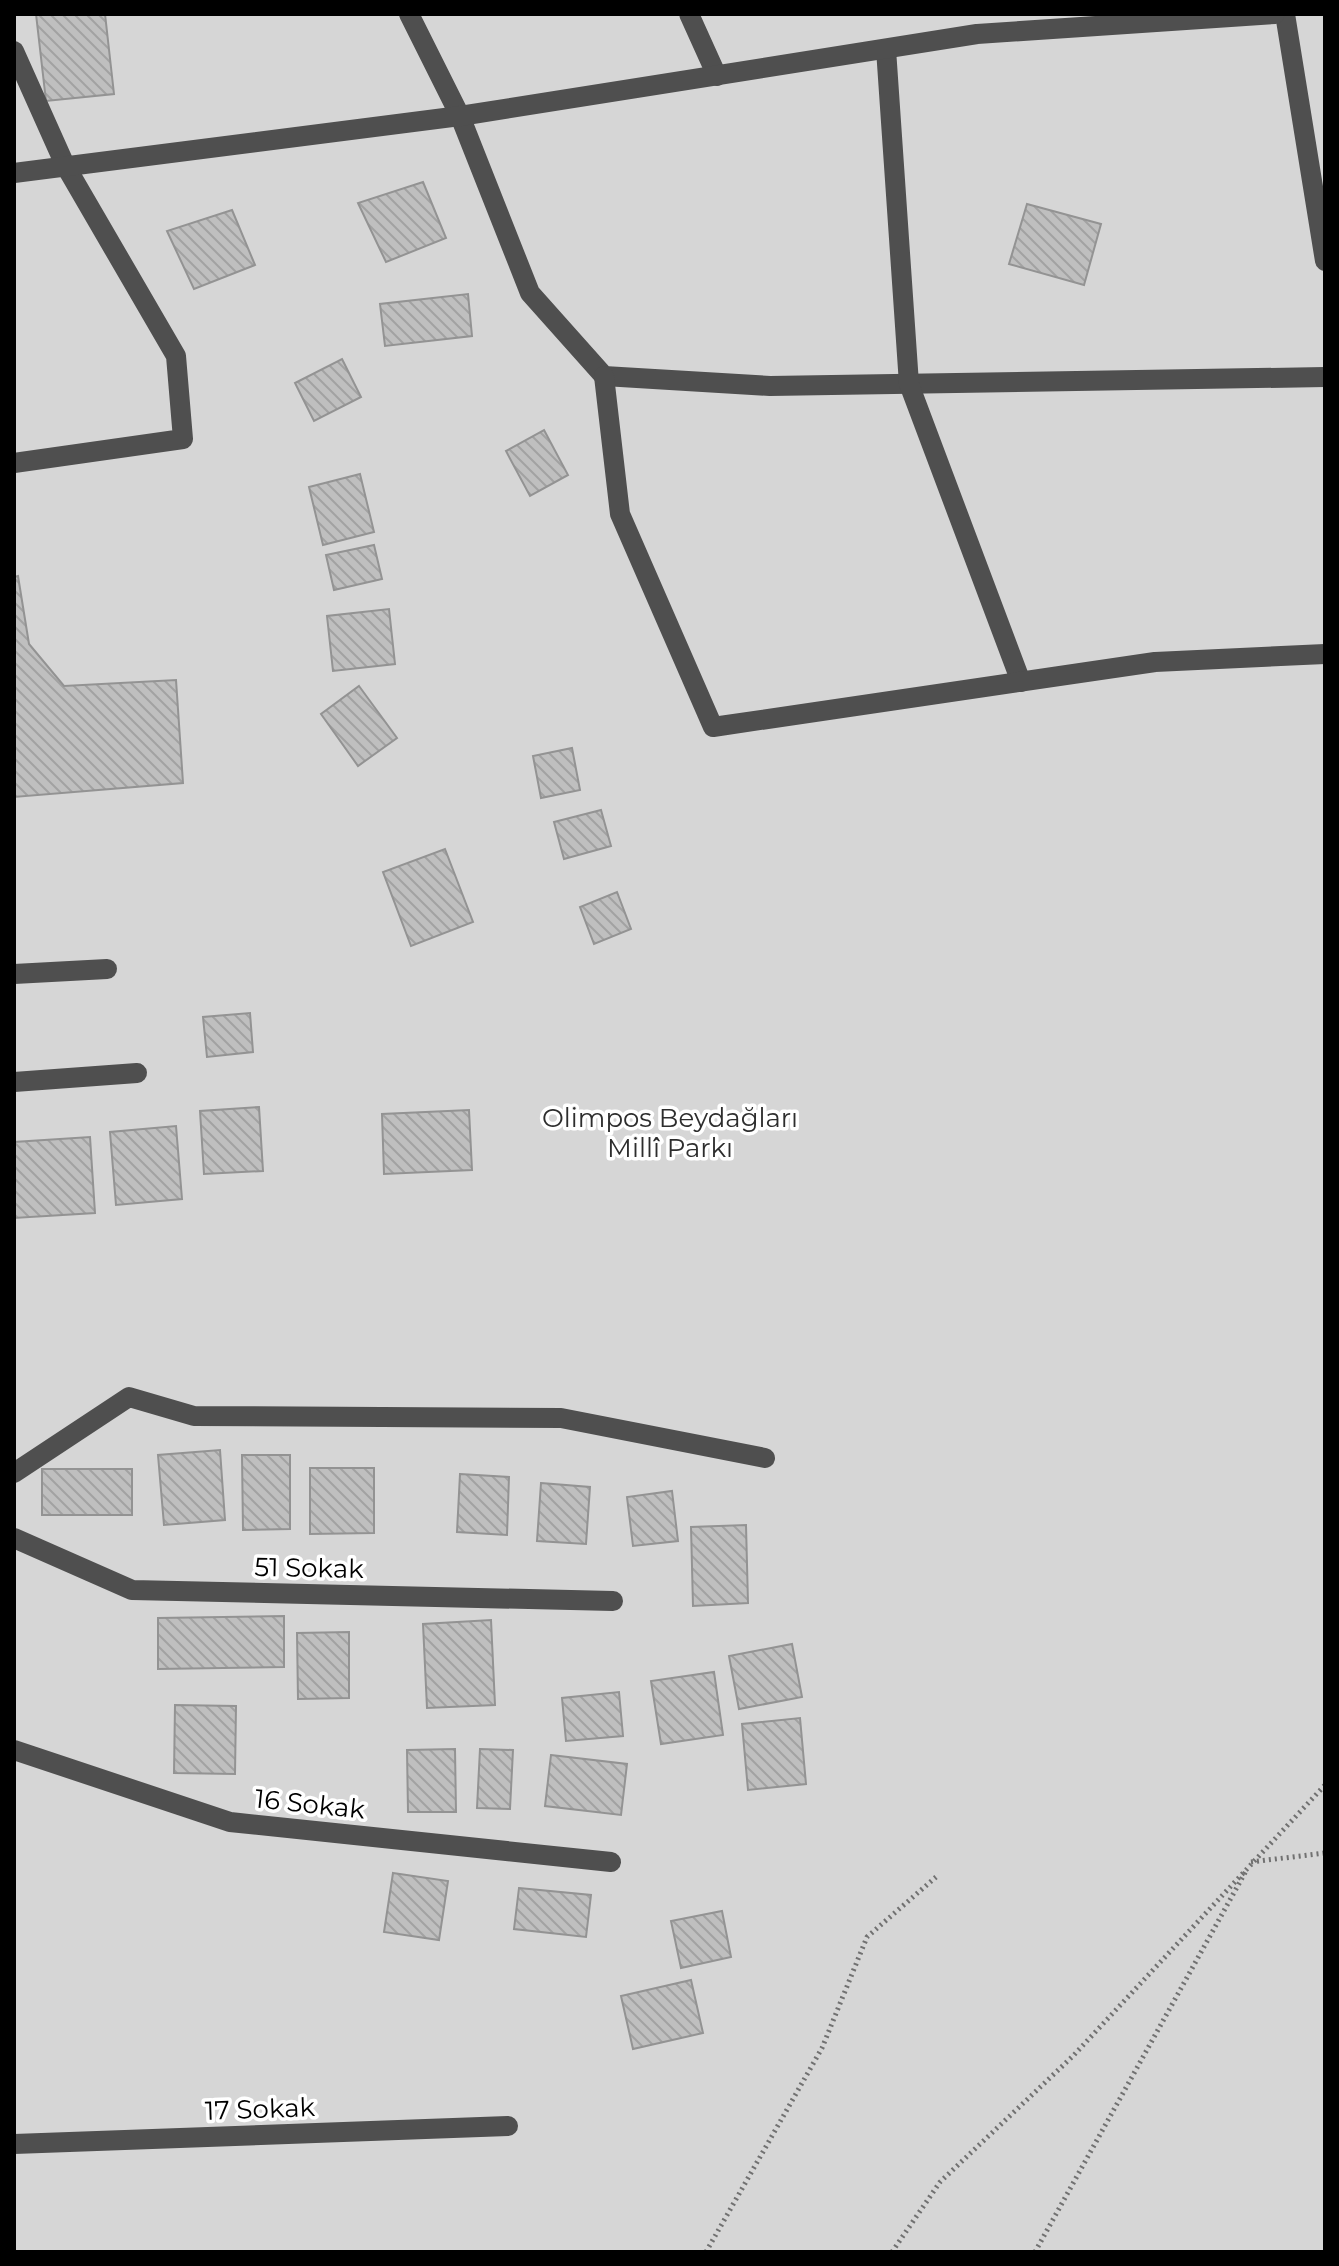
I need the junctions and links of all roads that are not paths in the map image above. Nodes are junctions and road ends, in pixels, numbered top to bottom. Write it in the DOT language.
graph roads {
  1 [pos="409,14"];
  2 [pos="689,14"];
  3 [pos="969,14"];
  4 [pos="1275,14"];
  5 [pos="1285,14"];
  6 [pos="977,34"];
  7 [pos="886,49"];
  8 [pos="14,51"];
  9 [pos="717,76"];
  10 [pos="460,116"];
  11 [pos="65,165"];
  12 [pos="14,173"];
  13 [pos="1325,261"];
  14 [pos="604,376"];
  15 [pos="1325,377"];
  16 [pos="909,384"];
  17 [pos="14,463"];
  18 [pos="1325,654"];
  19 [pos="1021,682"];
  20 [pos="107,969"];
  21 [pos="14,974"];
  22 [pos="137,1073"];
  23 [pos="14,1082"];
  24 [pos="765,1458"];
  25 [pos="14,1473"];
  26 [pos="14,1538"];
  27 [pos="613,1601"];
  28 [pos="14,1750"];
  29 [pos="611,1862"];
  30 [pos="508,2126"];
  31 [pos="14,2144"];
  1 -- 10 [label="street"];
  2 -- 9 [label="street"];
  3 -- 6 [label="street"];
  4 -- 6 [label="street"];
  5 -- 13 [label="street"];
  6 -- 7 [label="street"];
  7 -- 9 [label="street"];
  7 -- 16 [label="street"];
  8 -- 11 [label="street"];
  9 -- 10 [label="street"];
  10 -- 11 [label="street"];
  10 -- 14 [label="street"];
  11 -- 12 [label="street"];
  11 -- 17 [label="street"];
  14 -- 16 [label="street"];
  14 -- 19 [label="street"];
  15 -- 16 [label="street"];
  16 -- 19 [label="street"];
  18 -- 19 [label="street"];
  20 -- 21 [label="street"];
  22 -- 23 [label="street"];
  24 -- 25 [label="street"];
  26 -- 27 [label="street, 51 Sokak"];
  28 -- 29 [label="street, 16 Sokak"];
  30 -- 31 [label="street, 17 Sokak"];
}
